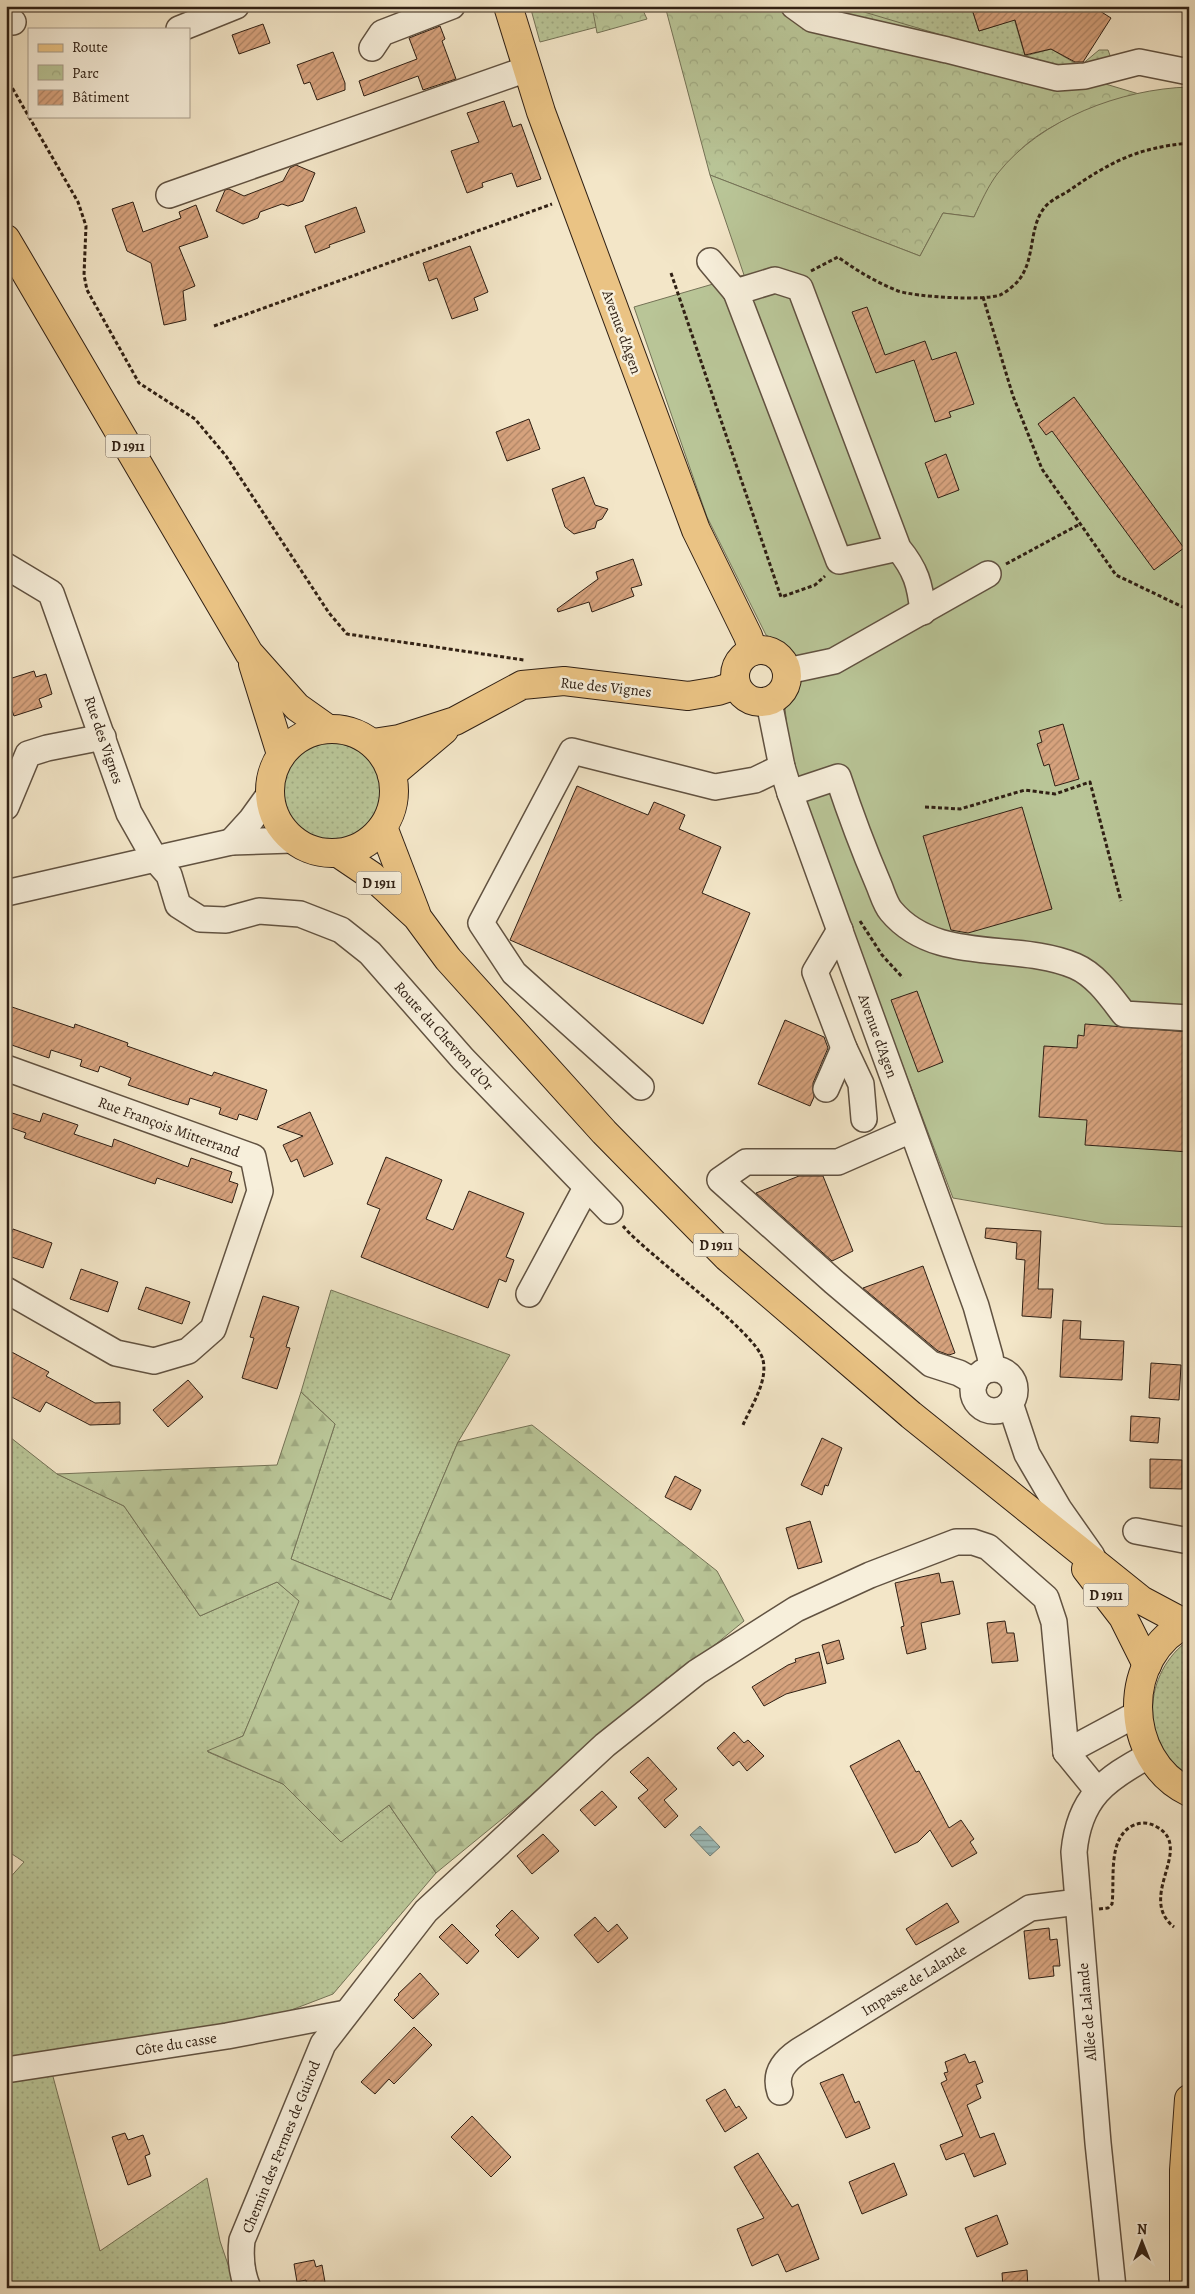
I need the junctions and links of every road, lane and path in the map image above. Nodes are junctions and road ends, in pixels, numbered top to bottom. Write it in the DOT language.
graph roads {
  1 [pos="236,6"];
  2 [pos="452,6"];
  3 [pos="508,6"];
  4 [pos="794,6"];
  5 [pos="181,28"];
  6 [pos="372,48"];
  7 [pos="528,69"];
  8 [pos="1189,72"];
  9 [pos="6,77"];
  10 [pos="28,115"];
  11 [pos="30,118"];
  12 [pos="1189,143"];
  13 [pos="169,195"];
  14 [pos="572,197"];
  15 [pos="6,239"];
  16 [pos="710,261"];
  17 [pos="671,273"];
  18 [pos="800,288"];
  19 [pos="736,292"];
  20 [pos="982,297"];
  21 [pos="214,326"];
  22 [pos="1080,524"];
  23 [pos="898,548"];
  24 [pos="839,561"];
  25 [pos="6,566"];
  26 [pos="988,574"];
  27 [pos="1189,610"];
  28 [pos="924,612"];
  29 [pos="752,651"];
  30 [pos="249,653"];
  31 [pos="534,662"];
  32 [pos="786,671"];
  33 [pos="736,686"];
  34 [pos="768,702"];
  35 [pos="455,721"];
  36 [pos="328,729"];
  37 [pos="104,737"];
  38 [pos="372,743"];
  39 [pos="281,754"];
  40 [pos="782,767"];
  41 [pos="392,774"];
  42 [pos="790,793"];
  43 [pos="269,795"];
  44 [pos="6,807"];
  45 [pos="925,807"];
  46 [pos="383,827"];
  47 [pos="292,840"];
  48 [pos="231,842"];
  49 [pos="338,853"];
  50 [pos="155,859"];
  51 [pos="6,893"];
  52 [pos="1120,901"];
  53 [pos="417,917"];
  54 [pos="836,921"];
  55 [pos="903,978"];
  56 [pos="1189,1018"];
  57 [pos="844,1048"];
  58 [pos="6,1068"];
  59 [pos="641,1087"];
  60 [pos="826,1089"];
  61 [pos="864,1119"];
  62 [pos="912,1130"];
  63 [pos="586,1188"];
  64 [pos="610,1211"];
  65 [pos="6,1290"];
  66 [pos="529,1294"];
  67 [pos="975,1375"];
  68 [pos="743,1425"];
  69 [pos="1056,1530"];
  70 [pos="1136,1531"];
  71 [pos="1189,1541"];
  72 [pos="1097,1564"];
  73 [pos="1187,1623"];
  74 [pos="1147,1664"];
  75 [pos="1138,1714"];
  76 [pos="1066,1752"];
  77 [pos="1150,1755"];
  78 [pos="1097,1790"];
  79 [pos="1189,1792"];
  80 [pos="1078,1902"];
  81 [pos="1174,1928"];
  82 [pos="346,2013"];
  83 [pos="6,2070"];
  84 [pos="780,2092"];
  85 [pos="1189,2099"];
  86 [pos="248,2288"];
  87 [pos="1113,2288"];
  88 [pos="1184,2288"];
  1 -- 5 [label="street"];
  2 -- 6 [label="street"];
  3 -- 7 [label="main road, Avenue d'Agen"];
  4 -- 8 [label="street"];
  7 -- 13 [label="street"];
  7 -- 14 [label="main road, Avenue d'Agen"];
  9 -- 10 [label="path"];
  11 -- 31 [label="path"];
  12 -- 20 [label="path"];
  14 -- 21 [label="path"];
  14 -- 29 [label="main road, Avenue d'Agen"];
  15 -- 30 [label="main road, D 1911"];
  16 -- 19 [label="street"];
  17 -- 24 [label="path"];
  18 -- 19 [label="street"];
  18 -- 20 [label="path"];
  18 -- 23 [label="street"];
  19 -- 24 [label="street"];
  20 -- 22 [label="path"];
  22 -- 26 [label="path"];
  22 -- 27 [label="path"];
  23 -- 24 [label="street"];
  23 -- 28 [label="street"];
  25 -- 37 [label="street, Rue des Vignes"];
  26 -- 28 [label="street"];
  28 -- 32 [label="street"];
  29 -- 32 [label="main road"];
  29 -- 33 [label="main road"];
  30 -- 36 [label="main road, D 1911"];
  30 -- 39 [label="main road, D 1911"];
  32 -- 34 [label="main road"];
  33 -- 34 [label="main road"];
  33 -- 35 [label="main road, Rue des Vignes"];
  34 -- 40 [label="street, Avenue d'Agen"];
  35 -- 38 [label="main road, Rue des Vignes"];
  35 -- 41 [label="main road, Rue des Vignes"];
  36 -- 38 [label="main road"];
  36 -- 39 [label="main road"];
  37 -- 44 [label="street"];
  37 -- 50 [label="street, Rue des Vignes"];
  38 -- 41 [label="main road"];
  39 -- 43 [label="main road"];
  40 -- 42 [label="street, Avenue d'Agen"];
  40 -- 59 [label="street"];
  41 -- 46 [label="main road"];
  42 -- 54 [label="street, Avenue d'Agen"];
  42 -- 56 [label="street"];
  43 -- 47 [label="main road"];
  43 -- 48 [label="street"];
  45 -- 52 [label="path"];
  46 -- 49 [label="main road"];
  46 -- 53 [label="main road, D 1911"];
  47 -- 48 [label="street"];
  47 -- 49 [label="main road"];
  48 -- 50 [label="street"];
  49 -- 53 [label="main road, D 1911"];
  50 -- 51 [label="street"];
  50 -- 63 [label="street, Route du Chevron d'Or"];
  53 -- 69 [label="main road, D 1911"];
  54 -- 55 [label="path"];
  54 -- 57 [label="street"];
  54 -- 62 [label="street, Avenue d'Agen"];
  57 -- 60 [label="street"];
  57 -- 61 [label="street"];
  58 -- 65 [label="street, Rue François Mitterrand"];
  62 -- 67 [label="street, Avenue d'Agen"];
  62 -- 67 [label="street"];
  63 -- 64 [label="street, Route du Chevron d'Or"];
  63 -- 66 [label="street"];
  64 -- 68 [label="path"];
  67 -- 72 [label="street"];
  69 -- 72 [label="main road, D 1911"];
  69 -- 74 [label="main road, D 1911"];
  70 -- 71 [label="street"];
  72 -- 73 [label="main road, D 1911"];
  73 -- 74 [label="main road"];
  74 -- 75 [label="main road"];
  75 -- 76 [label="street"];
  75 -- 77 [label="main road"];
  76 -- 78 [label="street"];
  76 -- 82 [label="street, Chemin des Fermes de Guirod"];
  77 -- 78 [label="street, Allée de Lalande"];
  77 -- 79 [label="main road"];
  78 -- 80 [label="street, Allée de Lalande"];
  80 -- 81 [label="path"];
  80 -- 84 [label="street, Impasse de Lalande"];
  80 -- 87 [label="street, Allée de Lalande"];
  82 -- 83 [label="street, Côte du casse"];
  82 -- 86 [label="street, Chemin des Fermes de Guirod"];
  85 -- 88 [label="main road"];
}
